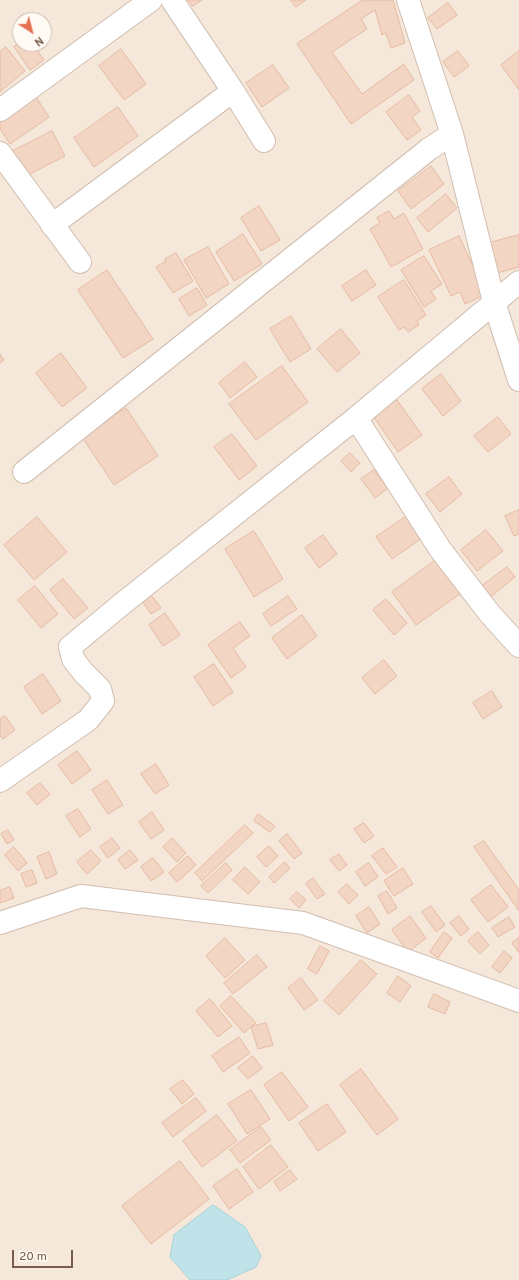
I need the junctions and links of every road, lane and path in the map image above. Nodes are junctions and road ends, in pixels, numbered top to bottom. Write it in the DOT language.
graph roads {
  1 [pos="151,0"];
  2 [pos="172,0"];
  3 [pos="408,0"];
  4 [pos="233,91"];
  5 [pos="0,110"];
  6 [pos="452,134"];
  7 [pos="264,141"];
  8 [pos="0,153"];
  9 [pos="52,225"];
  10 [pos="80,262"];
  11 [pos="519,282"];
  12 [pos="494,302"];
  13 [pos="519,380"];
  14 [pos="356,418"];
  15 [pos="24,472"];
  16 [pos="519,646"];
  17 [pos="0,781"];
  18 [pos="0,923"];
  19 [pos="519,1001"];
  1 -- 5 [label="street"];
  2 -- 4 [label="street"];
  3 -- 6 [label="street"];
  4 -- 7 [label="street"];
  4 -- 9 [label="street"];
  6 -- 12 [label="street"];
  6 -- 15 [label="street"];
  8 -- 9 [label="street"];
  9 -- 10 [label="street"];
  11 -- 12 [label="street"];
  12 -- 13 [label="street"];
  12 -- 14 [label="street"];
  14 -- 16 [label="street"];
  14 -- 17 [label="street"];
  18 -- 19 [label="street"];
}
